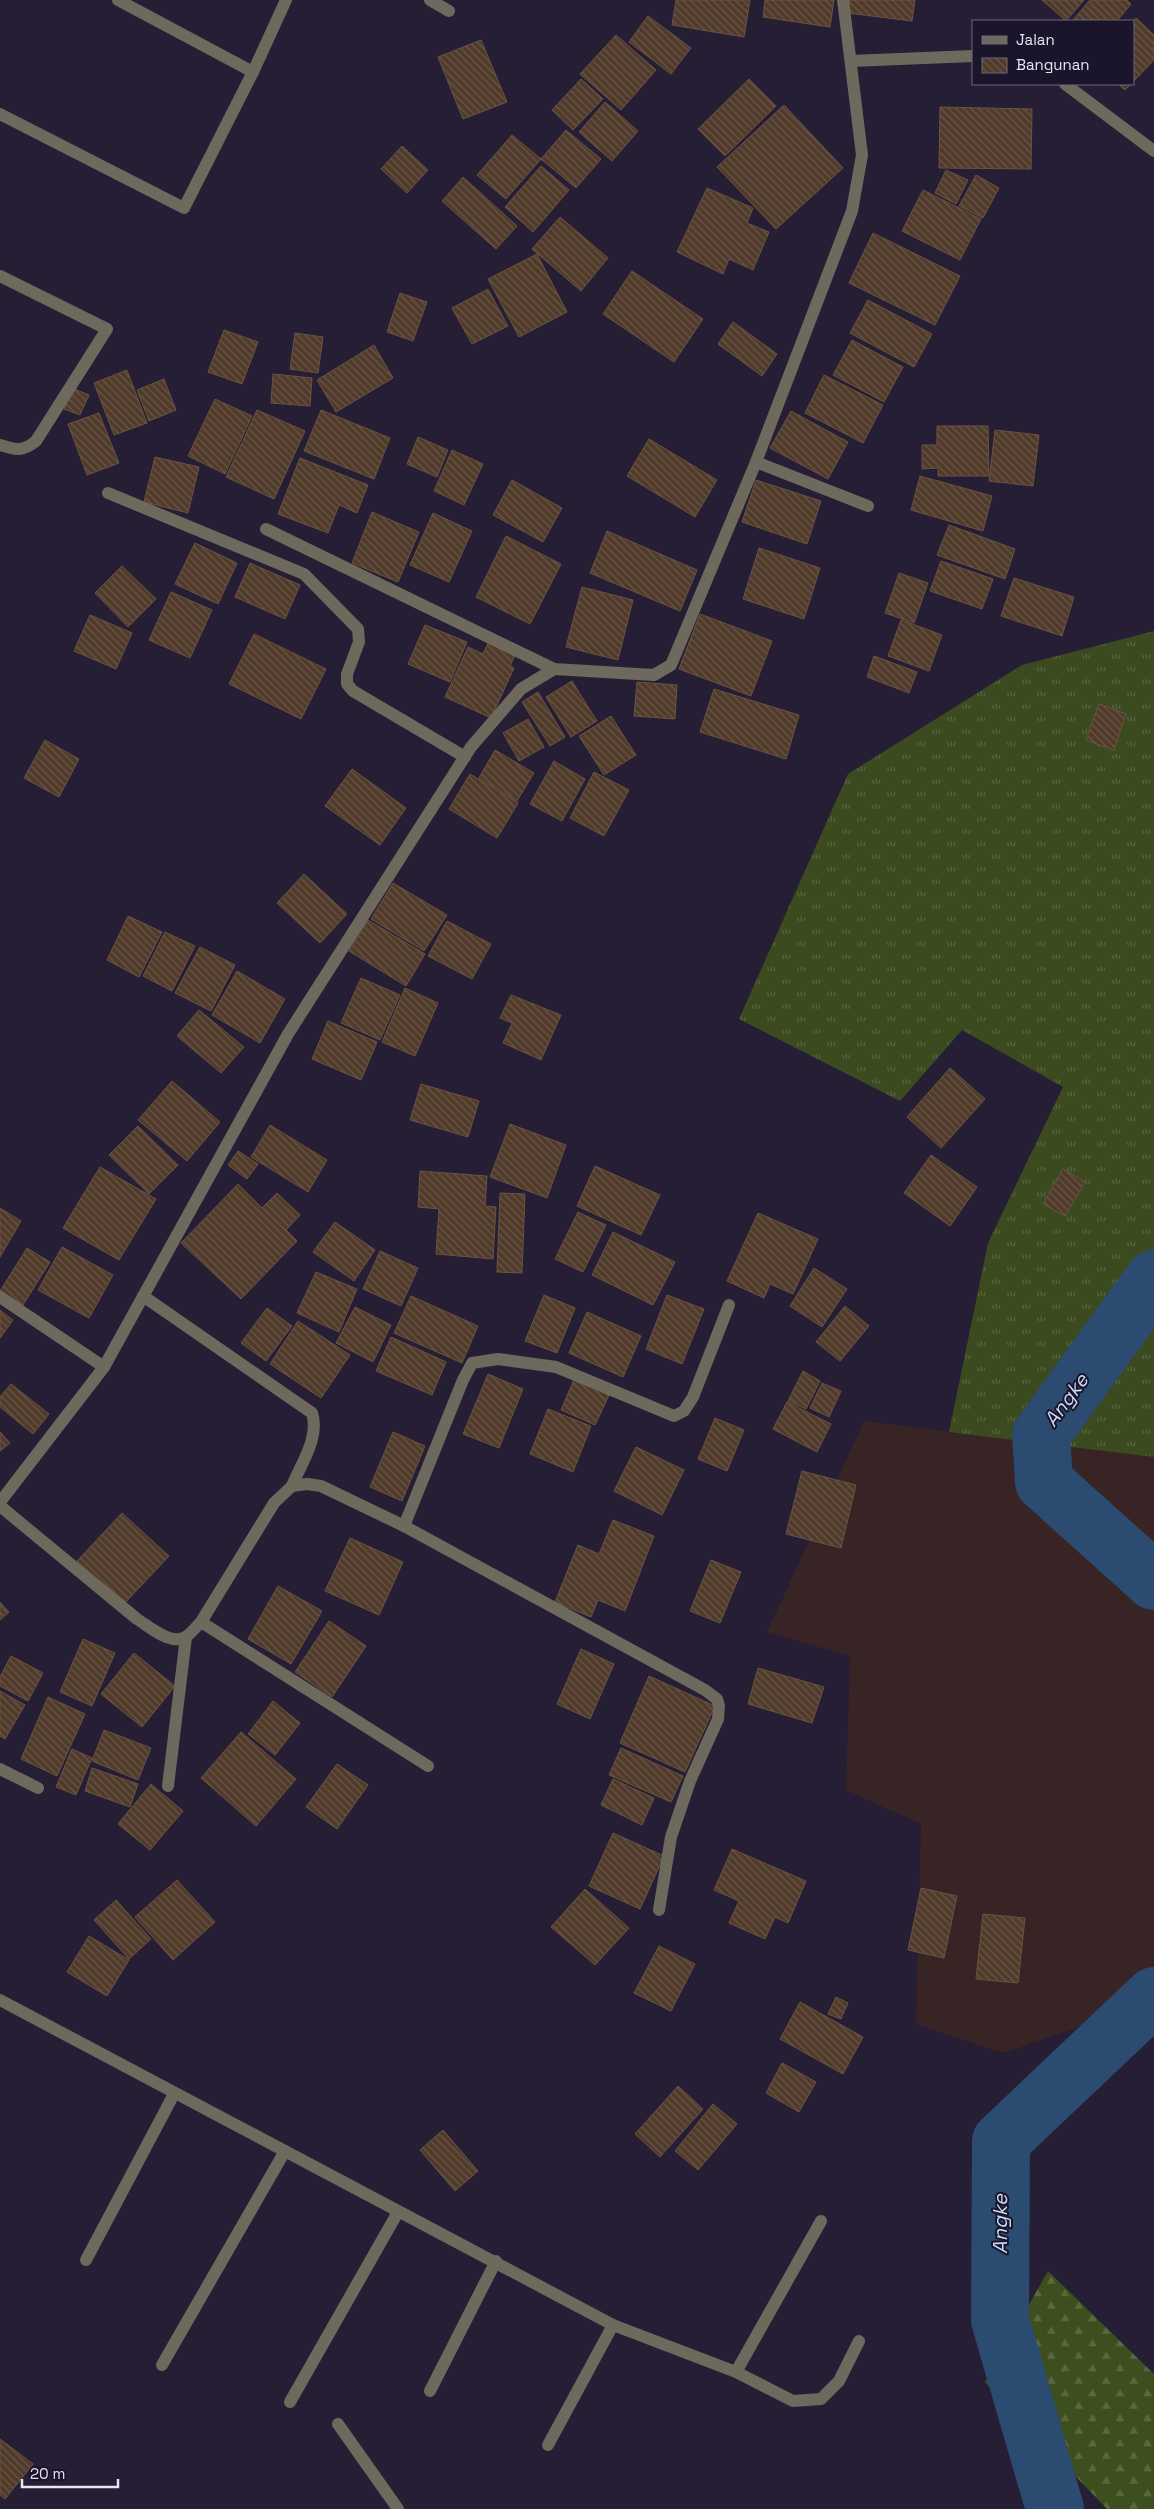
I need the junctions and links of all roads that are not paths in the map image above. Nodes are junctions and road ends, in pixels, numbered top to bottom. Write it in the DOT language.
graph roads {
  1 [pos="118,0"];
  2 [pos="286,0"];
  3 [pos="430,0"];
  4 [pos="843,0"];
  5 [pos="449,11"];
  6 [pos="972,56"];
  7 [pos="851,61"];
  8 [pos="253,72"];
  9 [pos="1066,85"];
  10 [pos="0,114"];
  11 [pos="1154,151"];
  12 [pos="0,276"];
  13 [pos="0,445"];
  14 [pos="756,462"];
  15 [pos="108,493"];
  16 [pos="868,506"];
  17 [pos="266,529"];
  18 [pos="554,669"];
  19 [pos="465,757"];
  20 [pos="143,1296"];
  21 [pos="0,1297"];
  22 [pos="729,1305"];
  23 [pos="104,1367"];
  24 [pos="292,1486"];
  25 [pos="0,1504"];
  26 [pos="404,1526"];
  27 [pos="201,1622"];
  28 [pos="186,1638"];
  29 [pos="428,1766"];
  30 [pos="0,1769"];
  31 [pos="168,1786"];
  32 [pos="38,1788"];
  33 [pos="659,1910"];
  34 [pos="0,2000"];
  35 [pos="174,2094"];
  36 [pos="285,2151"];
  37 [pos="398,2212"];
  38 [pos="821,2221"];
  39 [pos="86,2260"];
  40 [pos="496,2261"];
  41 [pos="613,2325"];
  42 [pos="860,2341"];
  43 [pos="162,2365"];
  44 [pos="736,2372"];
  45 [pos="430,2391"];
  46 [pos="290,2402"];
  47 [pos="338,2424"];
  48 [pos="548,2445"];
  49 [pos="398,2509"];
  1 -- 8 [label="street"];
  2 -- 8 [label="street"];
  3 -- 5 [label="street"];
  4 -- 7 [label="street"];
  6 -- 7 [label="street"];
  7 -- 14 [label="street"];
  8 -- 10 [label="street"];
  9 -- 11 [label="street"];
  12 -- 13 [label="street"];
  14 -- 16 [label="street"];
  14 -- 18 [label="street"];
  15 -- 19 [label="street"];
  17 -- 18 [label="street"];
  18 -- 19 [label="street"];
  19 -- 20 [label="street"];
  20 -- 23 [label="street"];
  20 -- 24 [label="street"];
  21 -- 23 [label="street"];
  22 -- 26 [label="street"];
  23 -- 25 [label="street"];
  24 -- 26 [label="street"];
  24 -- 27 [label="street"];
  25 -- 28 [label="street"];
  26 -- 33 [label="street"];
  27 -- 28 [label="street"];
  27 -- 29 [label="street"];
  28 -- 31 [label="street"];
  30 -- 32 [label="street"];
  34 -- 35 [label="street"];
  35 -- 36 [label="street"];
  35 -- 39 [label="street"];
  36 -- 37 [label="street"];
  36 -- 43 [label="street"];
  37 -- 40 [label="street"];
  37 -- 46 [label="street"];
  38 -- 44 [label="street"];
  40 -- 41 [label="street"];
  40 -- 45 [label="street"];
  41 -- 44 [label="street"];
  41 -- 48 [label="street"];
  42 -- 44 [label="street"];
  47 -- 49 [label="street"];
}
